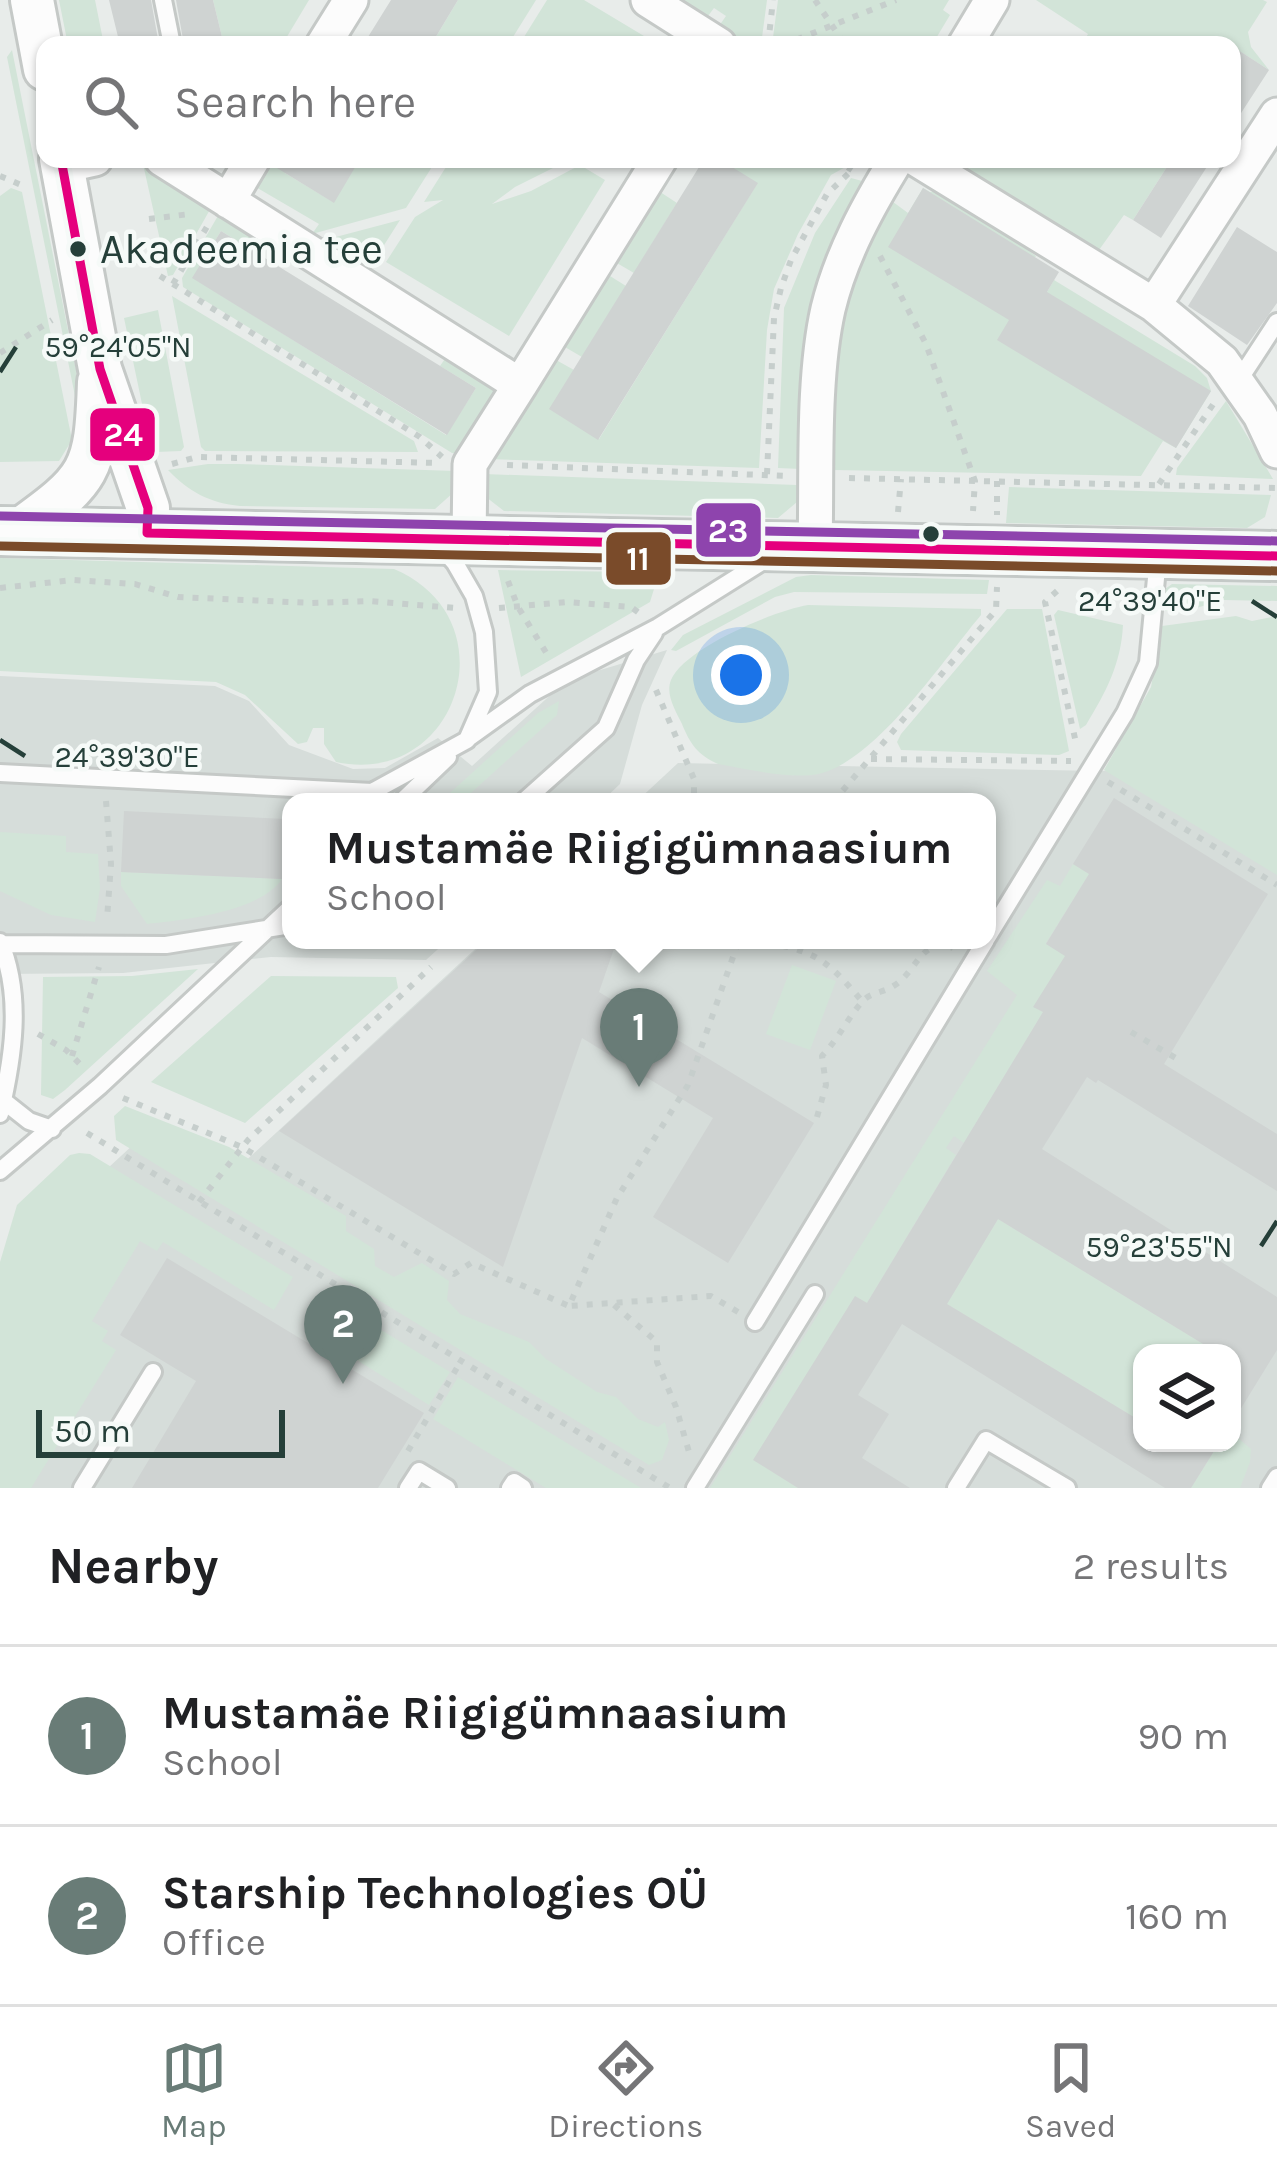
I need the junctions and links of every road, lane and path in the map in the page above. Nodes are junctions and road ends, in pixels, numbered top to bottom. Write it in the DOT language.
graph roads {
  1 [pos="32,0"];
  2 [pos="163,0"];
  3 [pos="350,0"];
  4 [pos="648,0"];
  5 [pos="773,0"];
  6 [pos="815,0"];
  7 [pos="896,0"];
  8 [pos="992,0"];
  9 [pos="832,26"];
  10 [pos="39,36"];
  11 [pos="170,36"];
  12 [pos="328,36"];
  13 [pos="705,36"];
  14 [pos="769,36"];
  15 [pos="806,36"];
  16 [pos="839,36"];
  17 [pos="970,36"];
  18 [pos="1277,115"];
  19 [pos="62,168"];
  20 [pos="180,168"];
  21 [pos="247,168"];
  22 [pos="653,168"];
  23 [pos="848,168"];
  24 [pos="891,168"];
  25 [pos="931,168"];
  26 [pos="853,171"];
  27 [pos="0,176"];
  28 [pos="226,200"];
  29 [pos="862,220"];
  30 [pos="160,276"];
  31 [pos="172,284"];
  32 [pos="1154,305"];
  33 [pos="54,319"];
  34 [pos="1277,322"];
  35 [pos="0,353"];
  36 [pos="100,369"];
  37 [pos="1237,383"];
  38 [pos="520,385"];
  39 [pos="1277,452"];
  40 [pos="508,465"];
  41 [pos="164,466"];
  42 [pos="798,476"];
  43 [pos="833,477"];
  44 [pos="975,481"];
  45 [pos="997,481"];
  46 [pos="1159,484"];
  47 [pos="1277,488"];
  48 [pos="997,524"];
  49 [pos="9,531"];
  50 [pos="147,533"];
  51 [pos="451,540"];
  52 [pos="800,548"];
  53 [pos="1158,556"];
  54 [pos="1277,556"];
  55 [pos="0,588"];
  56 [pos="995,602"];
  57 [pos="1045,602"];
  58 [pos="518,607"];
  59 [pos="477,608"];
  60 [pos="658,627"];
  61 [pos="562,677"];
  62 [pos="656,690"];
  63 [pos="466,740"];
  64 [pos="871,759"];
  65 [pos="1080,761"];
  66 [pos="0,773"];
  67 [pos="410,793"];
  68 [pos="533,793"];
  69 [pos="694,793"];
  70 [pos="841,793"];
  71 [pos="1277,885"];
  72 [pos="282,916"];
  73 [pos="996,920"];
  74 [pos="282,927"];
  75 [pos="268,929"];
  76 [pos="1,943"];
  77 [pos="736,949"];
  78 [pos="794,949"];
  79 [pos="926,949"];
  80 [pos="980,949"];
  81 [pos="431,967"];
  82 [pos="862,1001"];
  83 [pos="16,1026"];
  84 [pos="1131,1032"];
  85 [pos="1181,1060"];
  86 [pos="100,1086"];
  87 [pos="1,1104"];
  88 [pos="817,1117"];
  89 [pos="52,1129"];
  90 [pos="87,1133"];
  91 [pos="242,1147"];
  92 [pos="0,1171"];
  93 [pos="199,1202"];
  94 [pos="814,1294"];
  95 [pos="611,1303"];
  96 [pos="569,1306"];
  97 [pos="754,1322"];
  98 [pos="461,1361"];
  99 [pos="153,1372"];
  100 [pos="407,1452"];
  101 [pos="683,1471"];
  102 [pos="1277,1477"];
  103 [pos="82,1488"];
  104 [pos="408,1488"];
  105 [pos="447,1488"];
  106 [pos="510,1488"];
  107 [pos="524,1488"];
  108 [pos="670,1488"];
  109 [pos="695,1488"];
  110 [pos="956,1488"];
  111 [pos="1067,1488"];
  112 [pos="1270,1488"];
  1 -- 10 [label="street"];
  2 -- 11 [label="lane"];
  3 -- 12 [label="street"];
  4 -- 13 [label="street"];
  5 -- 14 [label="path"];
  6 -- 9 [label="path"];
  7 -- 9 [label="path"];
  8 -- 17 [label="street"];
  9 -- 15 [label="path"];
  9 -- 16 [label="path"];
  18 -- 32 [label="street"];
  19 -- 27 [label="path"];
  19 -- 36 [label="street"];
  20 -- 28 [label="street"];
  21 -- 28 [label="street"];
  22 -- 38 [label="street"];
  23 -- 26 [label="path"];
  24 -- 29 [label="street"];
  25 -- 32 [label="street"];
  28 -- 31 [label="path"];
  28 -- 38 [label="street"];
  29 -- 44 [label="path"];
  29 -- 52 [label="street"];
  30 -- 31 [label="path"];
  31 -- 41 [label="path"];
  32 -- 37 [label="street"];
  33 -- 35 [label="path"];
  34 -- 37 [label="lane"];
  36 -- 49 [label="street"];
  36 -- 50 [label="street"];
  37 -- 39 [label="street"];
  37 -- 46 [label="path"];
  38 -- 51 [label="street"];
  40 -- 42 [label="path"];
  43 -- 44 [label="path"];
  44 -- 45 [label="path"];
  45 -- 46 [label="path"];
  45 -- 48 [label="path"];
  46 -- 47 [label="path"];
  49 -- 50 [label="main road"];
  50 -- 51 [label="main road"];
  51 -- 52 [label="main road"];
  51 -- 58 [label="path"];
  51 -- 59 [label="lane"];
  52 -- 53 [label="main road"];
  52 -- 60 [label="lane"];
  53 -- 54 [label="main road"];
  53 -- 65 [label="lane"];
  55 -- 59 [label="path"];
  56 -- 64 [label="path"];
  57 -- 65 [label="path"];
  58 -- 59 [label="path"];
  58 -- 60 [label="path"];
  58 -- 61 [label="path"];
  59 -- 63 [label="lane"];
  60 -- 61 [label="lane"];
  60 -- 68 [label="lane"];
  61 -- 63 [label="lane"];
  62 -- 69 [label="path"];
  63 -- 66 [label="lane"];
  63 -- 67 [label="lane"];
  64 -- 65 [label="path"];
  64 -- 70 [label="path"];
  65 -- 71 [label="path"];
  65 -- 73 [label="lane"];
  72 -- 75 [label="lane"];
  74 -- 75 [label="lane"];
  75 -- 76 [label="lane"];
  75 -- 86 [label="lane"];
  76 -- 83 [label="lane"];
  77 -- 96 [label="path"];
  78 -- 82 [label="path"];
  79 -- 82 [label="path"];
  80 -- 97 [label="lane"];
  81 -- 91 [label="path"];
  82 -- 88 [label="path"];
  83 -- 86 [label="path"];
  83 -- 87 [label="lane"];
  84 -- 85 [label="path"];
  86 -- 89 [label="lane"];
  86 -- 91 [label="path"];
  87 -- 89 [label="lane"];
  89 -- 92 [label="lane"];
  90 -- 93 [label="path"];
  91 -- 93 [label="path"];
  91 -- 96 [label="path"];
  93 -- 98 [label="path"];
  94 -- 109 [label="lane"];
  95 -- 96 [label="path"];
  95 -- 97 [label="path"];
  95 -- 101 [label="path"];
  98 -- 100 [label="path"];
  98 -- 108 [label="path"];
  99 -- 103 [label="lane"];
  102 -- 112 [label="lane"];
  104 -- 105 [label="lane"];
  106 -- 107 [label="lane"];
  110 -- 111 [label="lane"];
}
